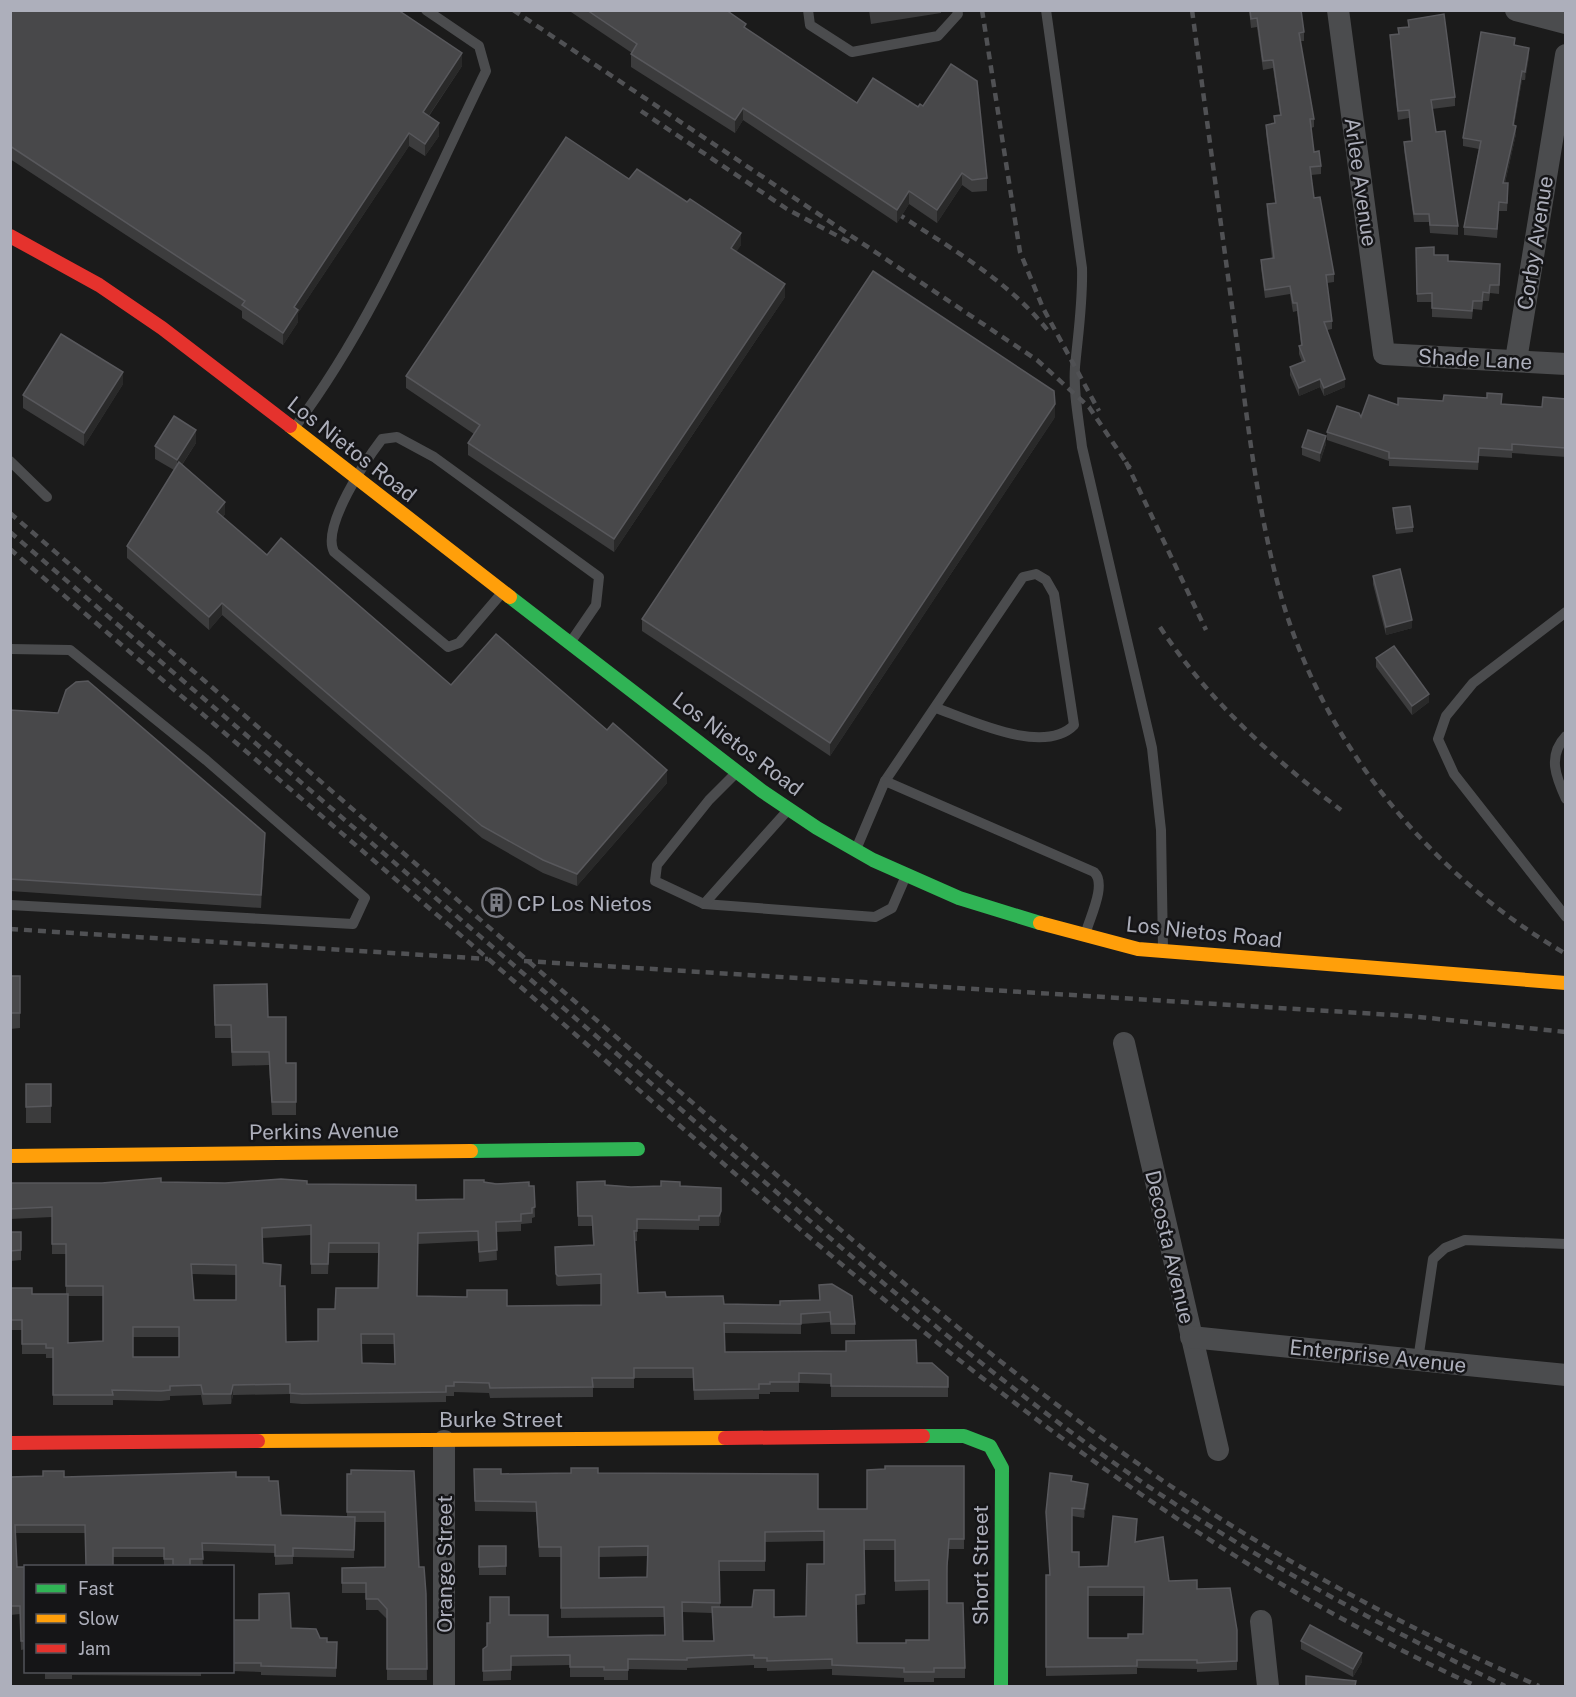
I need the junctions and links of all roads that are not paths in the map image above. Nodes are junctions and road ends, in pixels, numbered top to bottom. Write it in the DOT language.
graph roads {
  1 [pos="426,10"];
  2 [pos="808,10"];
  3 [pos="957,10"];
  4 [pos="1046,10"];
  5 [pos="1338,10"];
  6 [pos="1516,10"];
  7 [pos="1566,23"];
  8 [pos="1566,55"];
  9 [pos="10,236"];
  10 [pos="1384,354"];
  11 [pos="1516,360"];
  12 [pos="1566,364"];
  13 [pos="293,429"];
  14 [pos="10,461"];
  15 [pos="354,477"];
  16 [pos="47,497"];
  17 [pos="503,591"];
  18 [pos="1566,612"];
  19 [pos="570,643"];
  20 [pos="10,650"];
  21 [pos="936,708"];
  22 [pos="1566,736"];
  23 [pos="737,772"];
  24 [pos="885,781"];
  25 [pos="1566,799"];
  26 [pos="789,809"];
  27 [pos="856,850"];
  28 [pos="907,874"];
  29 [pos="704,904"];
  30 [pos="10,905"];
  31 [pos="1566,918"];
  32 [pos="1085,936"];
  33 [pos="1163,951"];
  34 [pos="1566,982"];
  35 [pos="1124,1043"];
  36 [pos="638,1149"];
  37 [pos="10,1156"];
  38 [pos="1566,1244"];
  39 [pos="1191,1337"];
  40 [pos="1418,1360"];
  41 [pos="1566,1375"];
  42 [pos="444,1441"];
  43 [pos="10,1443"];
  44 [pos="990,1446"];
  45 [pos="1218,1450"];
  46 [pos="1261,1621"];
  47 [pos="444,1686"];
  48 [pos="1001,1686"];
  49 [pos="1268,1686"];
  1 -- 13 [label="lane"];
  2 -- 3 [label="lane"];
  4 -- 33 [label="lane"];
  5 -- 10 [label="street, Arlee Avenue"];
  6 -- 7 [label="street"];
  8 -- 11 [label="street, Corby Avenue"];
  9 -- 13 [label="street, Los Nietos Road"];
  10 -- 11 [label="street, Shade Lane"];
  11 -- 12 [label="street, Shade Lane"];
  13 -- 15 [label="street, Los Nietos Road"];
  14 -- 16 [label="lane"];
  15 -- 17 [label="street, Los Nietos Road"];
  15 -- 17 [label="lane"];
  15 -- 19 [label="lane"];
  17 -- 19 [label="street, Los Nietos Road"];
  18 -- 31 [label="lane"];
  19 -- 23 [label="street, Los Nietos Road"];
  20 -- 30 [label="lane"];
  21 -- 21 [label="lane"];
  21 -- 24 [label="lane"];
  22 -- 25 [label="lane"];
  23 -- 26 [label="street, Los Nietos Road"];
  23 -- 29 [label="lane"];
  24 -- 27 [label="lane"];
  24 -- 32 [label="lane"];
  26 -- 27 [label="street, Los Nietos Road"];
  26 -- 29 [label="lane"];
  27 -- 28 [label="street, Los Nietos Road"];
  28 -- 29 [label="lane"];
  28 -- 32 [label="street, Los Nietos Road"];
  32 -- 33 [label="street, Los Nietos Road"];
  33 -- 34 [label="street, Los Nietos Road"];
  35 -- 39 [label="street, Decosta Avenue"];
  36 -- 37 [label="street, Perkins Avenue"];
  38 -- 40 [label="lane"];
  39 -- 40 [label="street, Enterprise Avenue"];
  39 -- 45 [label="street, Decosta Avenue"];
  40 -- 41 [label="street, Enterprise Avenue"];
  42 -- 43 [label="street, Burke Street"];
  42 -- 44 [label="street, Burke Street"];
  42 -- 47 [label="street, Orange Street"];
  44 -- 48 [label="street, Short Street"];
  46 -- 49 [label="street"];
}
